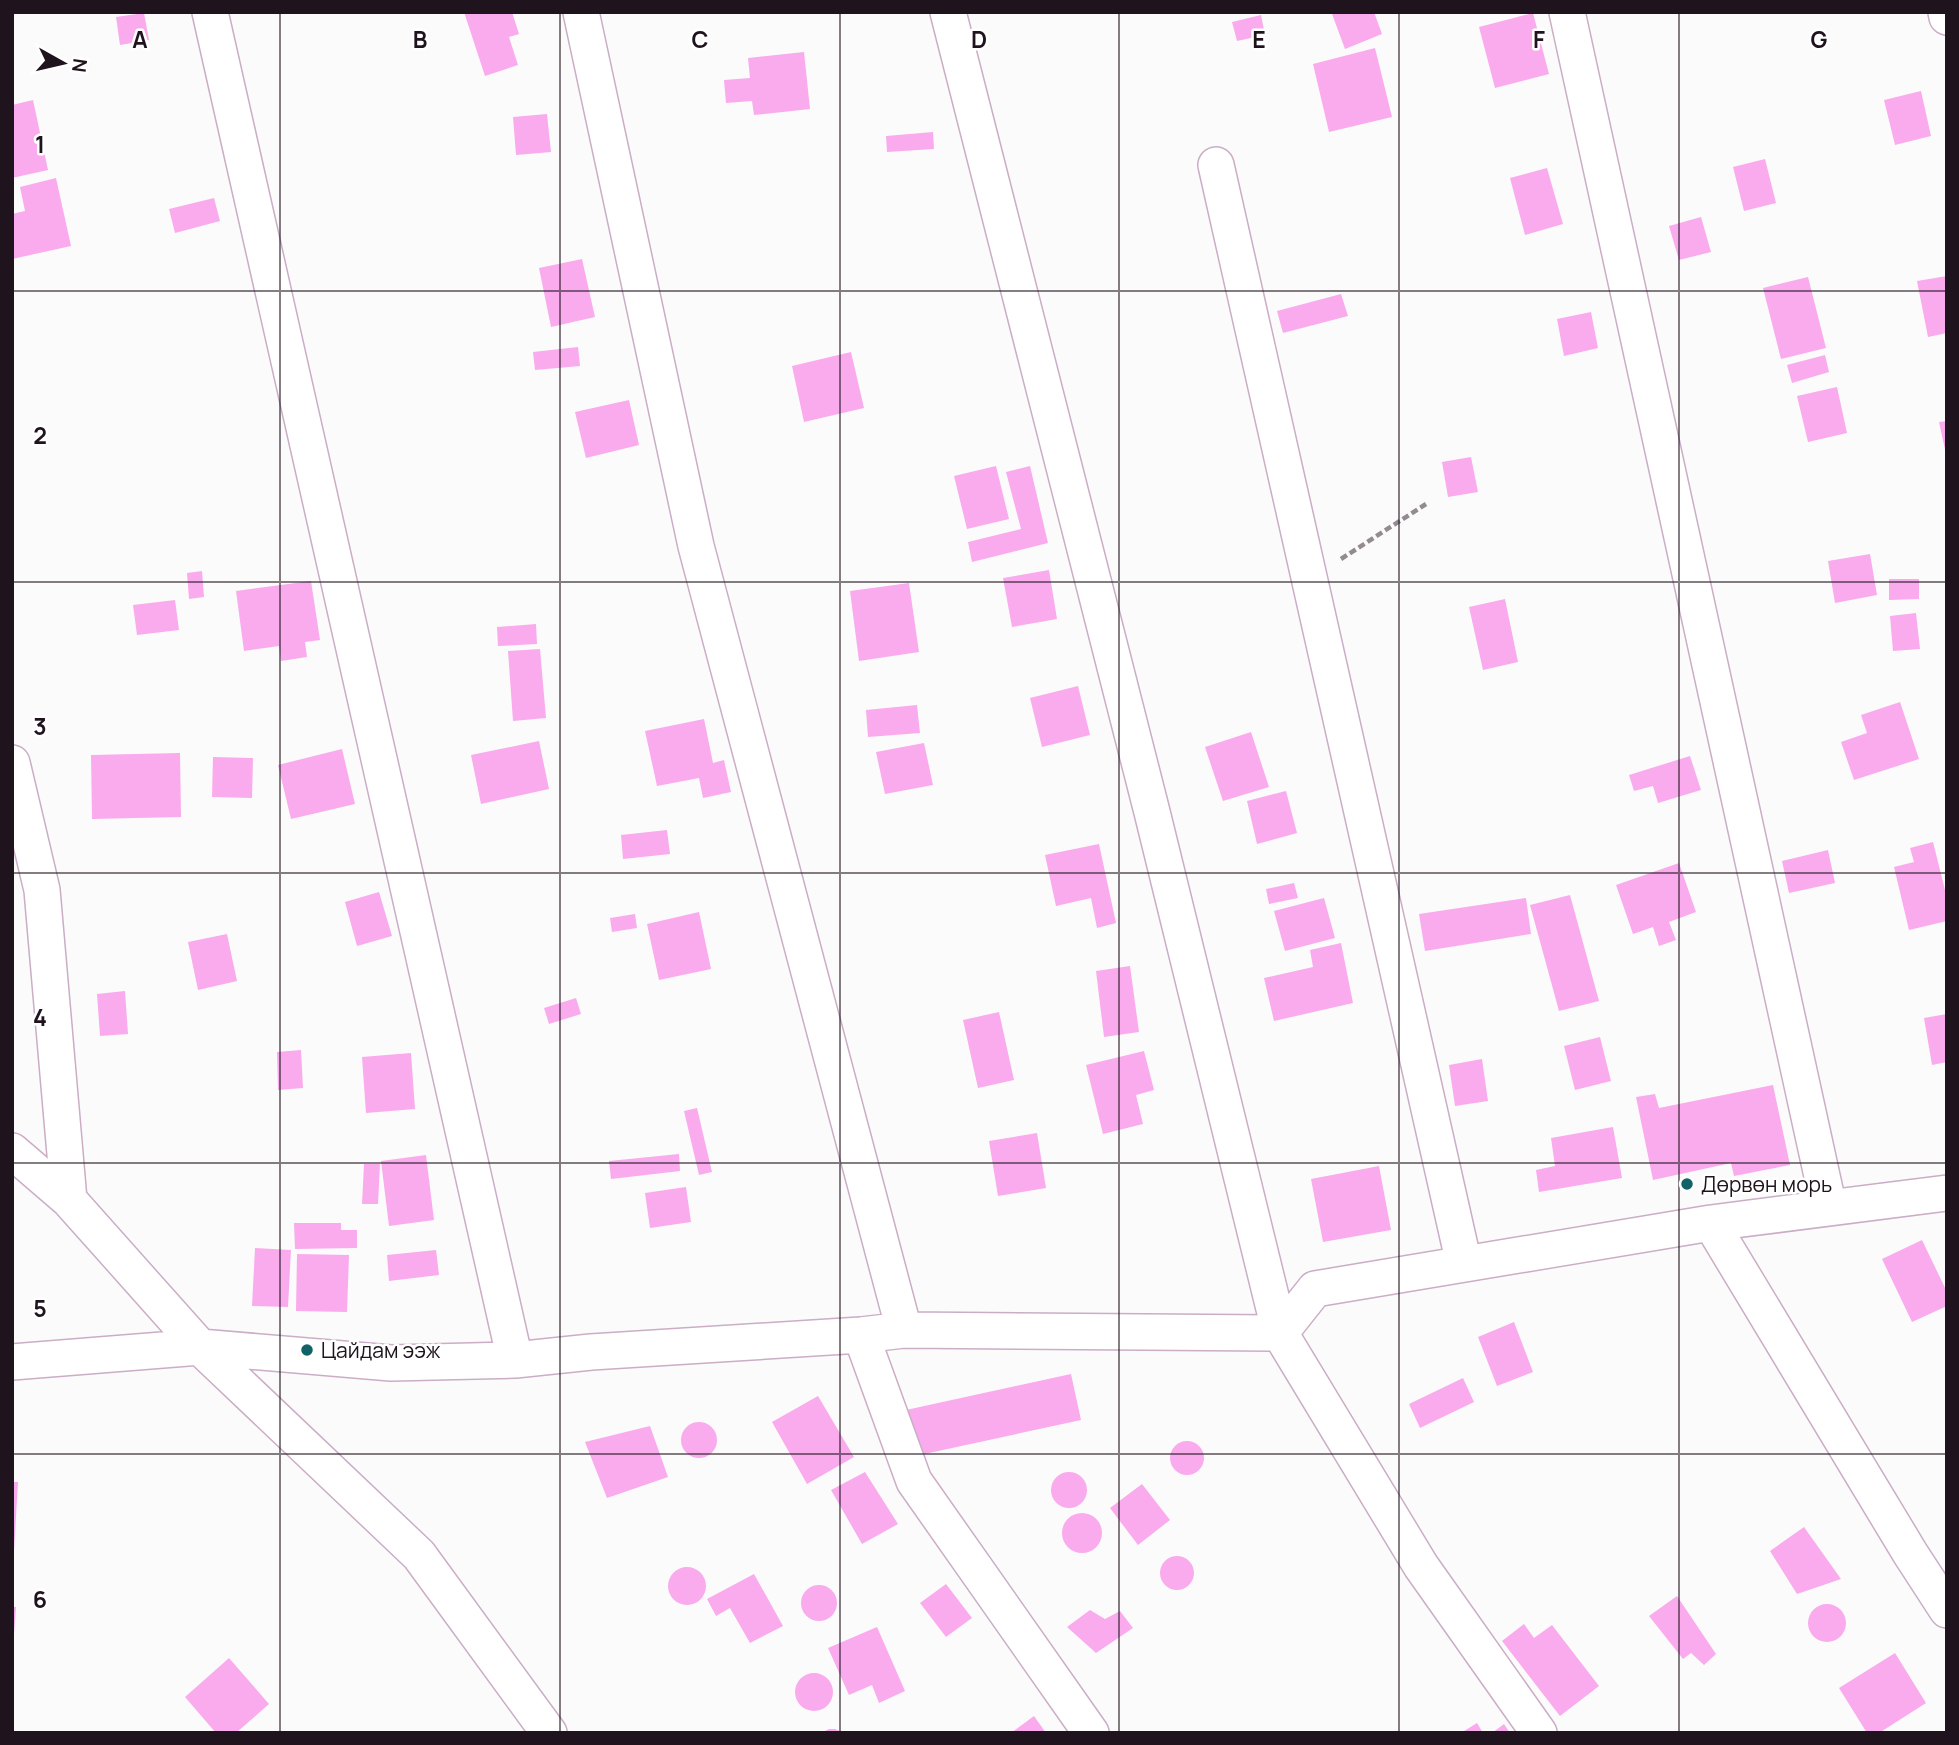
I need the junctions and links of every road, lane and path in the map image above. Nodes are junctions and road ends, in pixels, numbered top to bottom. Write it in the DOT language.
graph roads {
  1 [pos="210,12"];
  2 [pos="581,12"];
  3 [pos="948,12"];
  4 [pos="1567,12"];
  5 [pos="1946,12"];
  6 [pos="1947,18"];
  7 [pos="1216,165"];
  8 [pos="1426,504"];
  9 [pos="1309,576"];
  10 [pos="12,763"];
  11 [pos="12,1151"];
  12 [pos="1947,1193"];
  13 [pos="69,1200"];
  14 [pos="1829,1208"];
  15 [pos="1710,1223"];
  16 [pos="1464,1264"];
  17 [pos="904,1330"];
  18 [pos="1280,1333"];
  19 [pos="861,1335"];
  20 [pos="200,1347"];
  21 [pos="515,1360"];
  22 [pos="12,1362"];
  23 [pos="1947,1610"];
  24 [pos="549,1733"];
  25 [pos="1091,1733"];
  26 [pos="1539,1733"];
  1 -- 21 [label="street"];
  2 -- 17 [label="street"];
  3 -- 18 [label="street"];
  4 -- 14 [label="street"];
  5 -- 6 [label="street"];
  7 -- 9 [label="street"];
  8 -- 9 [label="path"];
  9 -- 16 [label="street"];
  10 -- 13 [label="street"];
  11 -- 13 [label="street"];
  12 -- 14 [label="street"];
  13 -- 20 [label="street"];
  14 -- 15 [label="street"];
  15 -- 16 [label="street"];
  15 -- 23 [label="street"];
  16 -- 18 [label="street"];
  17 -- 18 [label="street"];
  17 -- 19 [label="street"];
  18 -- 26 [label="street"];
  19 -- 21 [label="street"];
  19 -- 25 [label="street"];
  20 -- 21 [label="street"];
  20 -- 22 [label="street"];
  20 -- 24 [label="street"];
}
